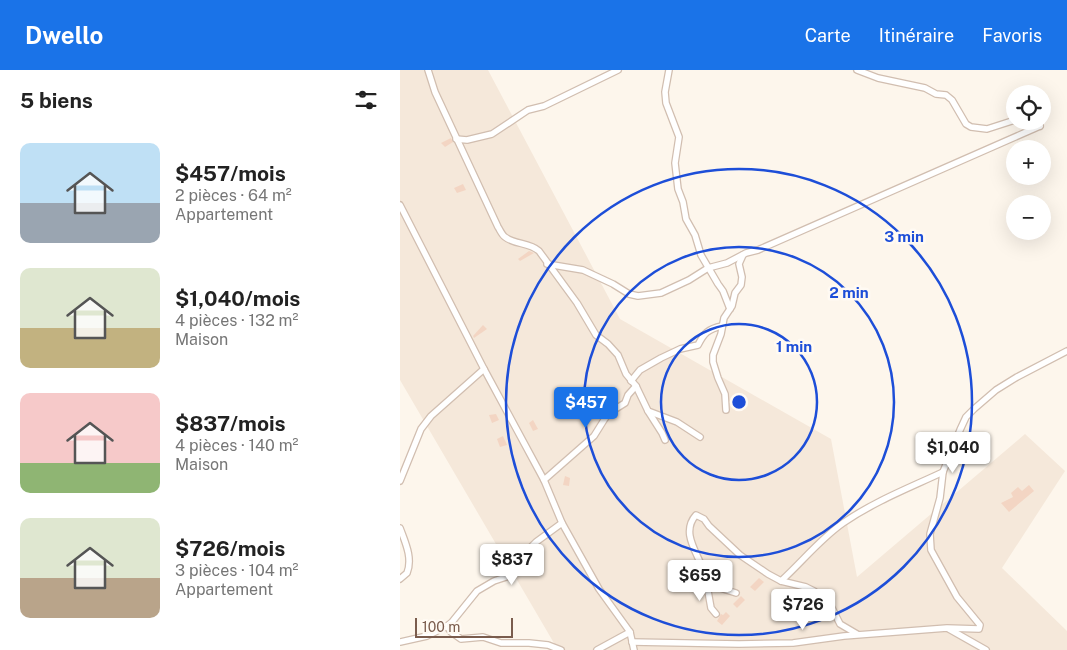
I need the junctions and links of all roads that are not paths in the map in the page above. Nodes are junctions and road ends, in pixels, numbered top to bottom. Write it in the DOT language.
graph roads {
  1 [pos="428,70"];
  2 [pos="618,70"];
  3 [pos="669,70"];
  4 [pos="857,70"];
  5 [pos="1006,123"];
  6 [pos="1031,130"];
  7 [pos="456,139"];
  8 [pos="467,140"];
  9 [pos="460,147"];
  10 [pos="400,205"];
  11 [pos="743,255"];
  12 [pos="547,264"];
  13 [pos="708,268"];
  14 [pos="730,309"];
  15 [pos="722,326"];
  16 [pos="1067,351"];
  17 [pos="484,369"];
  18 [pos="634,384"];
  19 [pos="726,410"];
  20 [pos="648,411"];
  21 [pos="700,437"];
  22 [pos="664,440"];
  23 [pos="943,472"];
  24 [pos="400,480"];
  25 [pos="544,480"];
  26 [pos="562,523"];
  27 [pos="400,528"];
  28 [pos="400,579"];
  29 [pos="706,580"];
  30 [pos="781,581"];
  31 [pos="736,593"];
  32 [pos="716,614"];
  33 [pos="446,626"];
  34 [pos="947,628"];
  35 [pos="630,632"];
  36 [pos="859,635"];
  37 [pos="400,642"];
  38 [pos="632,642"];
  39 [pos="752,647"];
  40 [pos="561,650"];
  41 [pos="597,650"];
  42 [pos="634,650"];
  43 [pos="986,650"];
  1 -- 7 [label="street"];
  2 -- 8 [label="street"];
  3 -- 13 [label="street"];
  4 -- 5 [label="street"];
  6 -- 11 [label="street"];
  7 -- 8 [label="street"];
  7 -- 9 [label="street"];
  8 -- 9 [label="street"];
  9 -- 12 [label="street"];
  10 -- 17 [label="street"];
  11 -- 13 [label="street"];
  11 -- 14 [label="street"];
  12 -- 13 [label="street"];
  12 -- 18 [label="street"];
  13 -- 14 [label="street"];
  14 -- 15 [label="street"];
  15 -- 18 [label="street"];
  15 -- 19 [label="street"];
  16 -- 23 [label="street"];
  17 -- 24 [label="street"];
  17 -- 25 [label="street"];
  18 -- 20 [label="street"];
  18 -- 25 [label="street"];
  20 -- 21 [label="street"];
  20 -- 22 [label="street"];
  23 -- 30 [label="street"];
  23 -- 34 [label="street"];
  25 -- 26 [label="street"];
  26 -- 33 [label="street"];
  26 -- 35 [label="street"];
  27 -- 28 [label="street"];
  29 -- 30 [label="street"];
  29 -- 31 [label="street"];
  29 -- 32 [label="street"];
  30 -- 36 [label="street"];
  33 -- 37 [label="street"];
  33 -- 40 [label="street"];
  34 -- 36 [label="street"];
  34 -- 43 [label="street"];
  35 -- 38 [label="street"];
  35 -- 41 [label="street"];
  36 -- 39 [label="street"];
  38 -- 39 [label="street"];
  38 -- 42 [label="street"];
}
